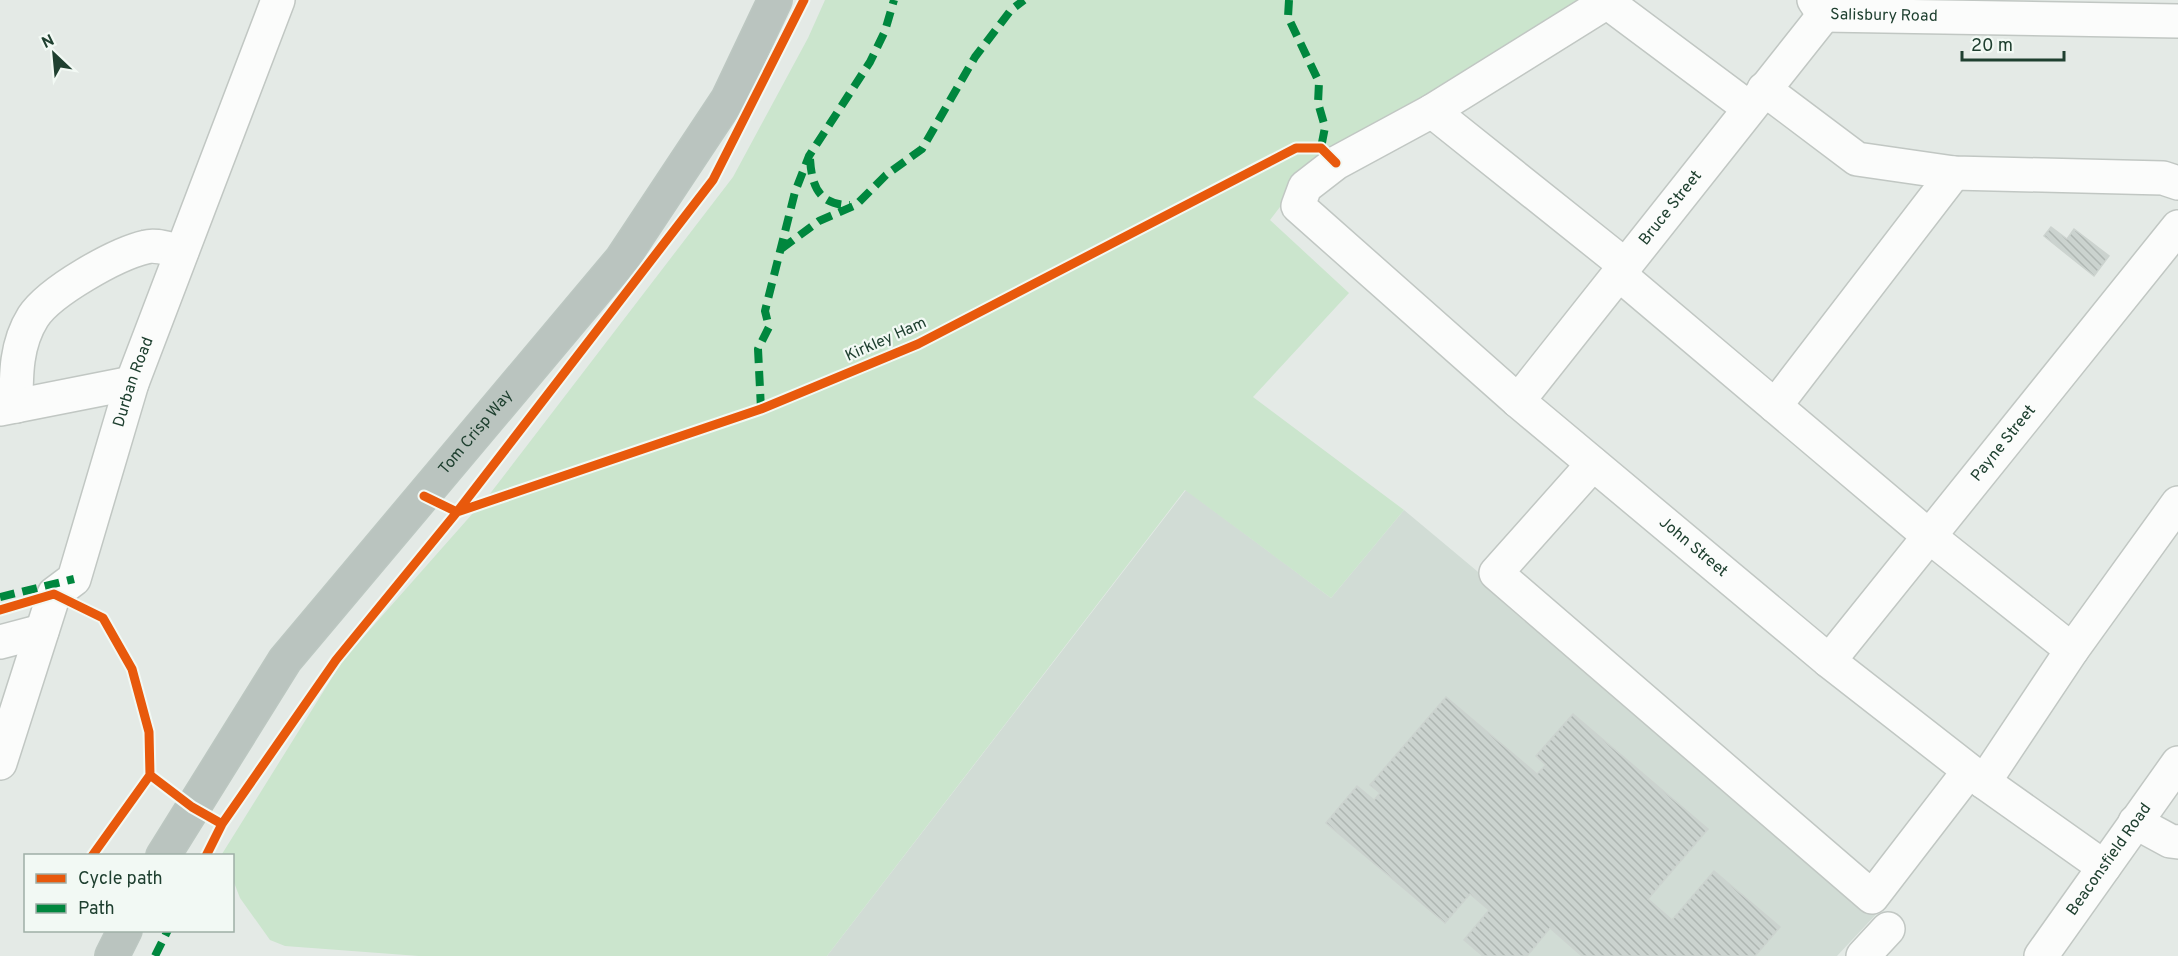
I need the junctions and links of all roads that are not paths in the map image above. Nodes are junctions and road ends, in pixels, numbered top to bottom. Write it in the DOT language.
graph roads {
  1 [pos="278,0"];
  2 [pos="775,0"];
  3 [pos="1819,8"];
  4 [pos="2178,21"];
  5 [pos="1756,98"];
  6 [pos="1432,111"];
  7 [pos="1954,174"];
  8 [pos="2178,183"];
  9 [pos="2178,227"];
  10 [pos="182,251"];
  11 [pos="1623,271"];
  12 [pos="132,383"];
  13 [pos="1518,401"];
  14 [pos="1775,406"];
  15 [pos="8,407"];
  16 [pos="1593,464"];
  17 [pos="2178,503"];
  18 [pos="1930,537"];
  19 [pos="42,631"];
  20 [pos="0,642"];
  21 [pos="2073,650"];
  22 [pos="1829,661"];
  23 [pos="0,763"];
  24 [pos="2178,763"];
  25 [pos="1976,777"];
  26 [pos="2135,822"];
  27 [pos="2178,842"];
  28 [pos="164,854"];
  29 [pos="2104,867"];
  30 [pos="1888,929"];
  31 [pos="124,932"];
  32 [pos="112,956"];
  33 [pos="1863,956"];
  34 [pos="2041,956"];
  1 -- 10 [label="street, Durban Road"];
  2 -- 28 [label="highway, Tom Crisp Way"];
  3 -- 4 [label="street, Salisbury Road"];
  3 -- 5 [label="street, Bruce Street"];
  5 -- 6 [label="street"];
  5 -- 7 [label="street"];
  5 -- 11 [label="street, Bruce Street"];
  6 -- 11 [label="street"];
  6 -- 13 [label="street, John Street"];
  7 -- 8 [label="street"];
  7 -- 14 [label="street"];
  9 -- 18 [label="street, Payne Street"];
  10 -- 12 [label="street, Durban Road"];
  10 -- 15 [label="street"];
  11 -- 13 [label="street, Bruce Street"];
  11 -- 14 [label="street"];
  12 -- 15 [label="street"];
  12 -- 19 [label="street, Durban Road"];
  13 -- 16 [label="street, John Street"];
  14 -- 18 [label="street"];
  16 -- 22 [label="street, John Street"];
  16 -- 25 [label="street"];
  17 -- 21 [label="street"];
  18 -- 21 [label="street"];
  18 -- 22 [label="street, Payne Street"];
  19 -- 20 [label="street"];
  19 -- 23 [label="street, Durban Road"];
  21 -- 25 [label="street"];
  22 -- 25 [label="street, John Street"];
  24 -- 26 [label="street, Beaconsfield Road"];
  25 -- 29 [label="street, John Street"];
  26 -- 27 [label="street"];
  26 -- 29 [label="street, Beaconsfield Road"];
  29 -- 34 [label="street, Beaconsfield Road"];
  30 -- 33 [label="street"];
  31 -- 32 [label="highway"];
}
